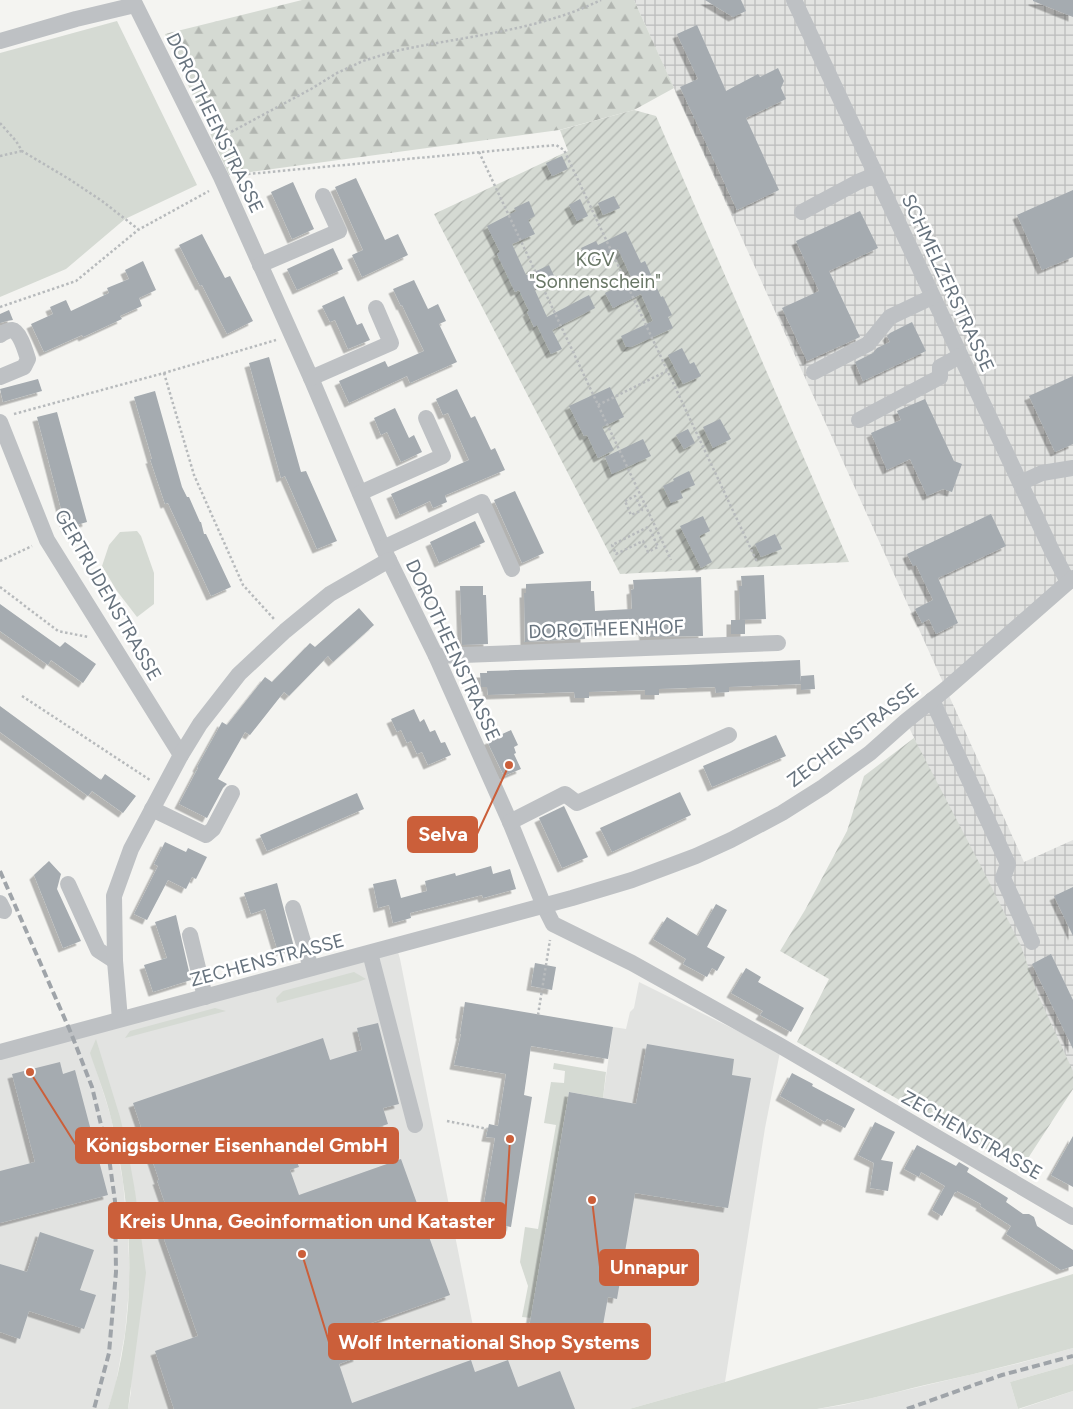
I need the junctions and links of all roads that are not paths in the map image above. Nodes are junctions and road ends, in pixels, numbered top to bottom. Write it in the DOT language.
graph roads {
  1 [pos="794,0"];
  2 [pos="134,2"];
  3 [pos="0,41"];
  4 [pos="875,174"];
  5 [pos="323,196"];
  6 [pos="802,212"];
  7 [pos="260,265"];
  8 [pos="932,297"];
  9 [pos="376,308"];
  10 [pos="0,335"];
  11 [pos="960,356"];
  12 [pos="814,372"];
  13 [pos="0,377"];
  14 [pos="312,378"];
  15 [pos="426,418"];
  16 [pos="5,419"];
  17 [pos="859,420"];
  18 [pos="1073,468"];
  19 [pos="1020,482"];
  20 [pos="360,493"];
  21 [pos="386,554"];
  22 [pos="512,569"];
  23 [pos="1071,580"];
  24 [pos="778,643"];
  25 [pos="436,656"];
  26 [pos="932,700"];
  27 [pos="729,735"];
  28 [pos="180,756"];
  29 [pos="232,793"];
  30 [pos="152,809"];
  31 [pos="510,822"];
  32 [pos="68,884"];
  33 [pos="544,906"];
  34 [pos="293,908"];
  35 [pos="190,935"];
  36 [pos="1032,942"];
  37 [pos="370,953"];
  38 [pos="116,961"];
  39 [pos="311,968"];
  40 [pos="205,997"];
  41 [pos="120,1020"];
  42 [pos="0,1052"];
  43 [pos="415,1125"];
  44 [pos="1073,1217"];
  1 -- 4 [label="street, SCHMELZERSTRASSE"];
  2 -- 3 [label="street"];
  2 -- 7 [label="street, DOROTHEENSTRASSE"];
  4 -- 6 [label="street"];
  4 -- 8 [label="street, SCHMELZERSTRASSE"];
  5 -- 7 [label="street"];
  7 -- 14 [label="street, DOROTHEENSTRASSE"];
  8 -- 11 [label="street, SCHMELZERSTRASSE"];
  8 -- 12 [label="street"];
  9 -- 14 [label="street"];
  10 -- 13 [label="street"];
  11 -- 17 [label="street"];
  11 -- 19 [label="street, SCHMELZERSTRASSE"];
  14 -- 20 [label="street, DOROTHEENSTRASSE"];
  15 -- 20 [label="street"];
  16 -- 28 [label="street, GERTRUDENSTRASSE"];
  18 -- 19 [label="street"];
  19 -- 23 [label="street, SCHMELZERSTRASSE"];
  20 -- 21 [label="street, DOROTHEENSTRASSE"];
  21 -- 22 [label="street"];
  21 -- 25 [label="street, DOROTHEENSTRASSE"];
  21 -- 28 [label="street"];
  23 -- 26 [label="street, ZECHENSTRASSE"];
  24 -- 25 [label="street, DOROTHEENHOF"];
  25 -- 31 [label="street, DOROTHEENSTRASSE"];
  26 -- 33 [label="street, ZECHENSTRASSE"];
  26 -- 36 [label="street"];
  27 -- 31 [label="street"];
  28 -- 30 [label="street"];
  29 -- 30 [label="street"];
  30 -- 38 [label="street"];
  31 -- 33 [label="street, DOROTHEENSTRASSE"];
  32 -- 38 [label="street"];
  33 -- 37 [label="street, ZECHENSTRASSE"];
  33 -- 44 [label="street, ZECHENSTRASSE"];
  34 -- 39 [label="street"];
  35 -- 40 [label="street"];
  37 -- 39 [label="street, ZECHENSTRASSE"];
  37 -- 43 [label="street"];
  38 -- 41 [label="street"];
  39 -- 40 [label="street, ZECHENSTRASSE"];
  40 -- 41 [label="street, ZECHENSTRASSE"];
  41 -- 42 [label="street, ZECHENSTRASSE"];
}
